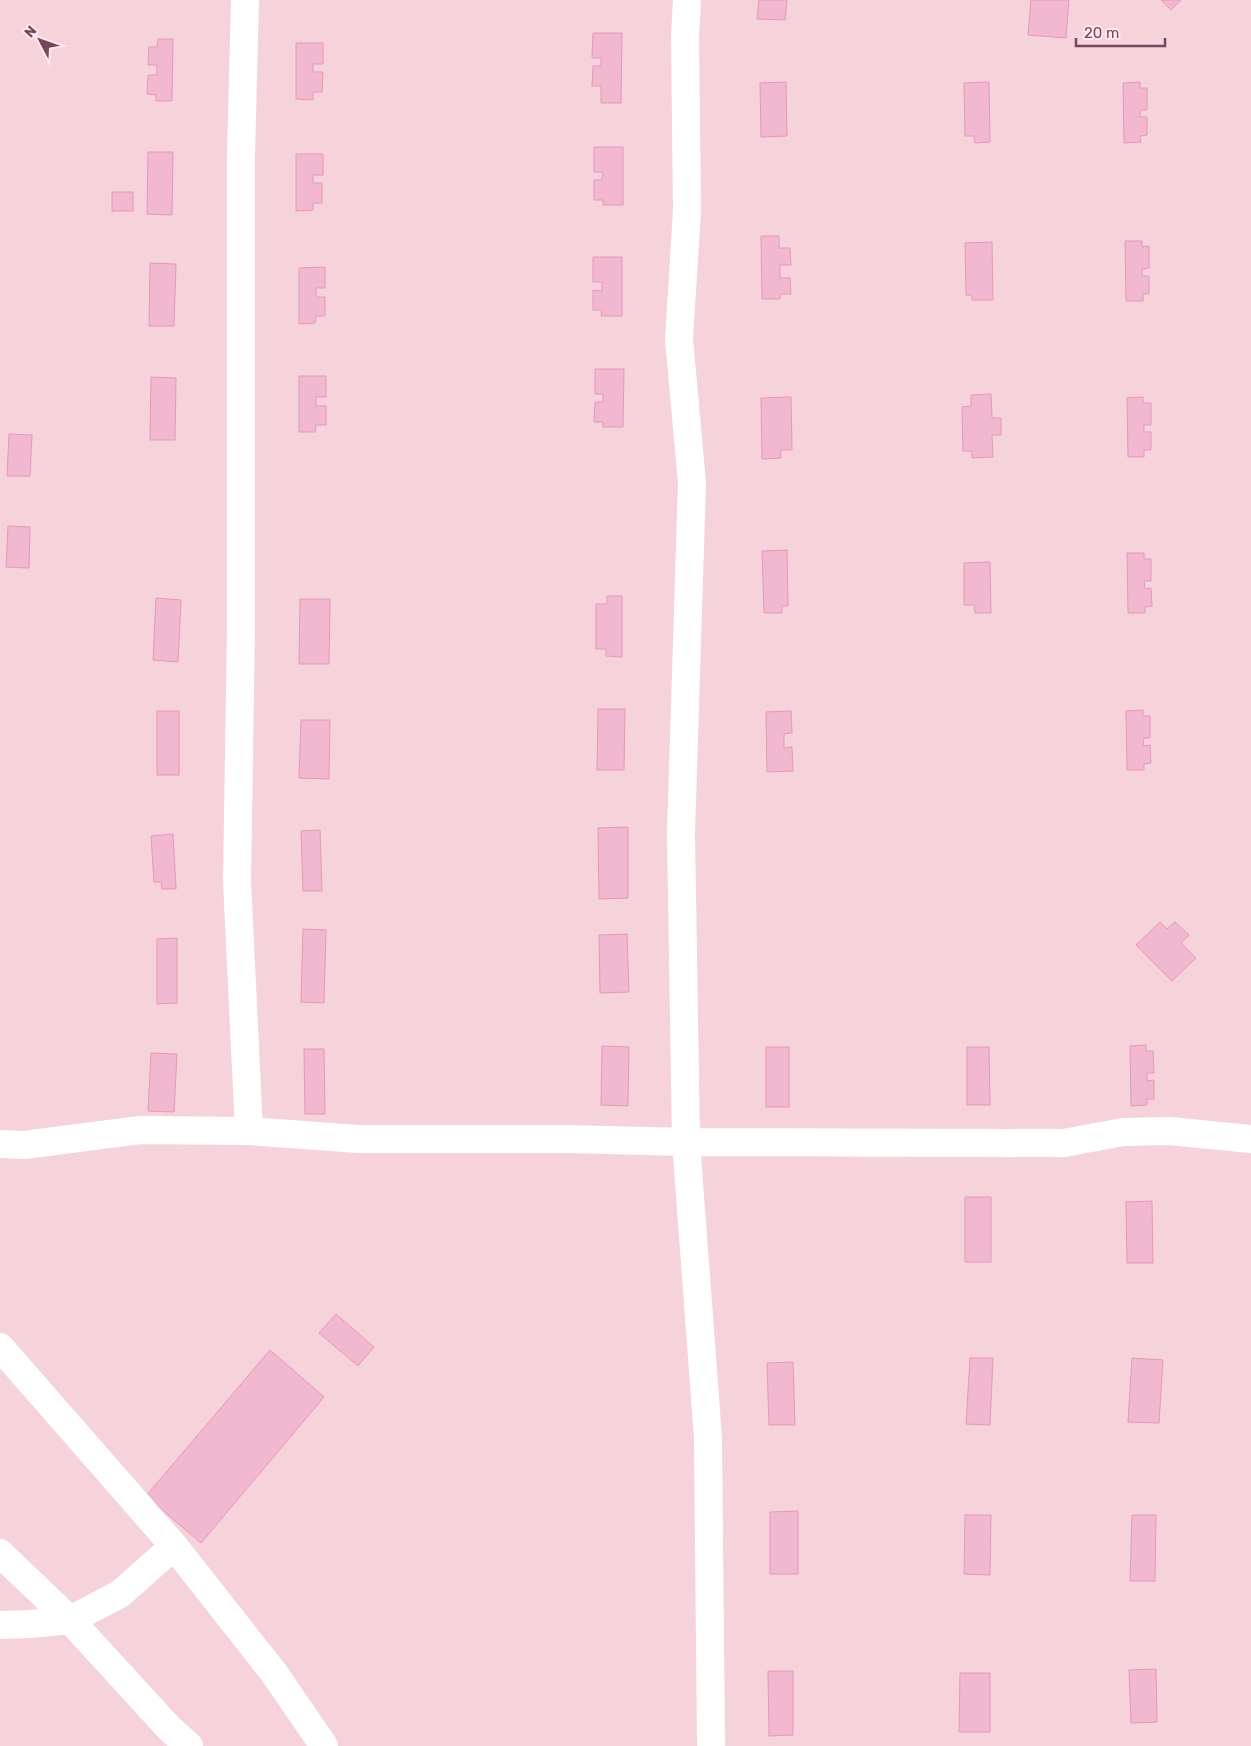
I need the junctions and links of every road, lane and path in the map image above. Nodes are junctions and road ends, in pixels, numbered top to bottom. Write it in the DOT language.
graph roads {
  1 [pos="245,0"];
  2 [pos="687,0"];
  3 [pos="248,1131"];
  4 [pos="1251,1139"];
  5 [pos="686,1142"];
  6 [pos="0,1144"];
  7 [pos="0,1347"];
  8 [pos="174,1546"];
  9 [pos="0,1553"];
  10 [pos="70,1620"];
  11 [pos="0,1625"];
  12 [pos="189,1746"];
  13 [pos="324,1746"];
  14 [pos="711,1746"];
  1 -- 3 [label="street"];
  2 -- 5 [label="street"];
  3 -- 5 [label="street"];
  3 -- 6 [label="street"];
  4 -- 5 [label="street"];
  5 -- 14 [label="street"];
  7 -- 8 [label="street"];
  8 -- 10 [label="street"];
  8 -- 13 [label="street"];
  9 -- 10 [label="street"];
  10 -- 11 [label="street"];
  10 -- 12 [label="street"];
}
